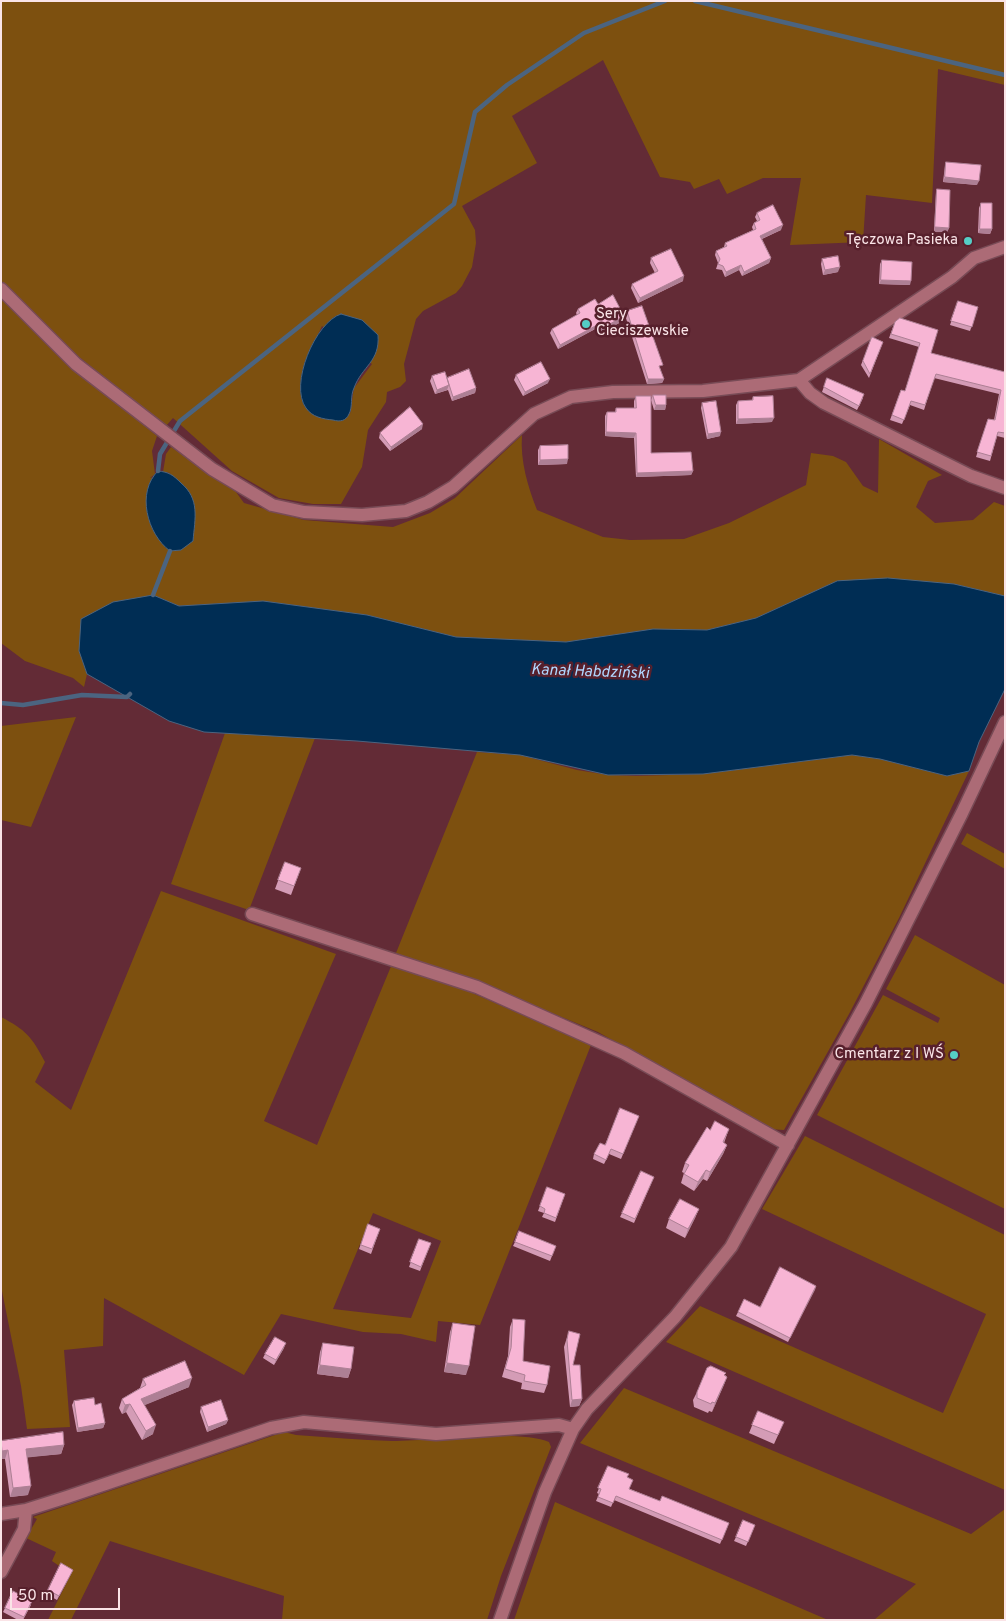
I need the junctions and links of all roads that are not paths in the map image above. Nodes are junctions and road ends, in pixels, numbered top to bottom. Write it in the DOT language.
graph roads {
  1 [pos="1005,247"];
  2 [pos="1,289"];
  3 [pos="800,380"];
  4 [pos="1005,488"];
  5 [pos="1005,722"];
  6 [pos="252,914"];
  7 [pos="788,1145"];
  8 [pos="573,1430"];
  9 [pos="26,1510"];
  10 [pos="1,1514"];
  11 [pos="1,1572"];
  12 [pos="500,1620"];
  1 -- 3 [label="street"];
  2 -- 3 [label="street"];
  3 -- 4 [label="street"];
  5 -- 7 [label="street"];
  6 -- 7 [label="street"];
  7 -- 8 [label="street"];
  8 -- 9 [label="street"];
  8 -- 12 [label="street"];
  9 -- 10 [label="street"];
  9 -- 11 [label="street"];
}
